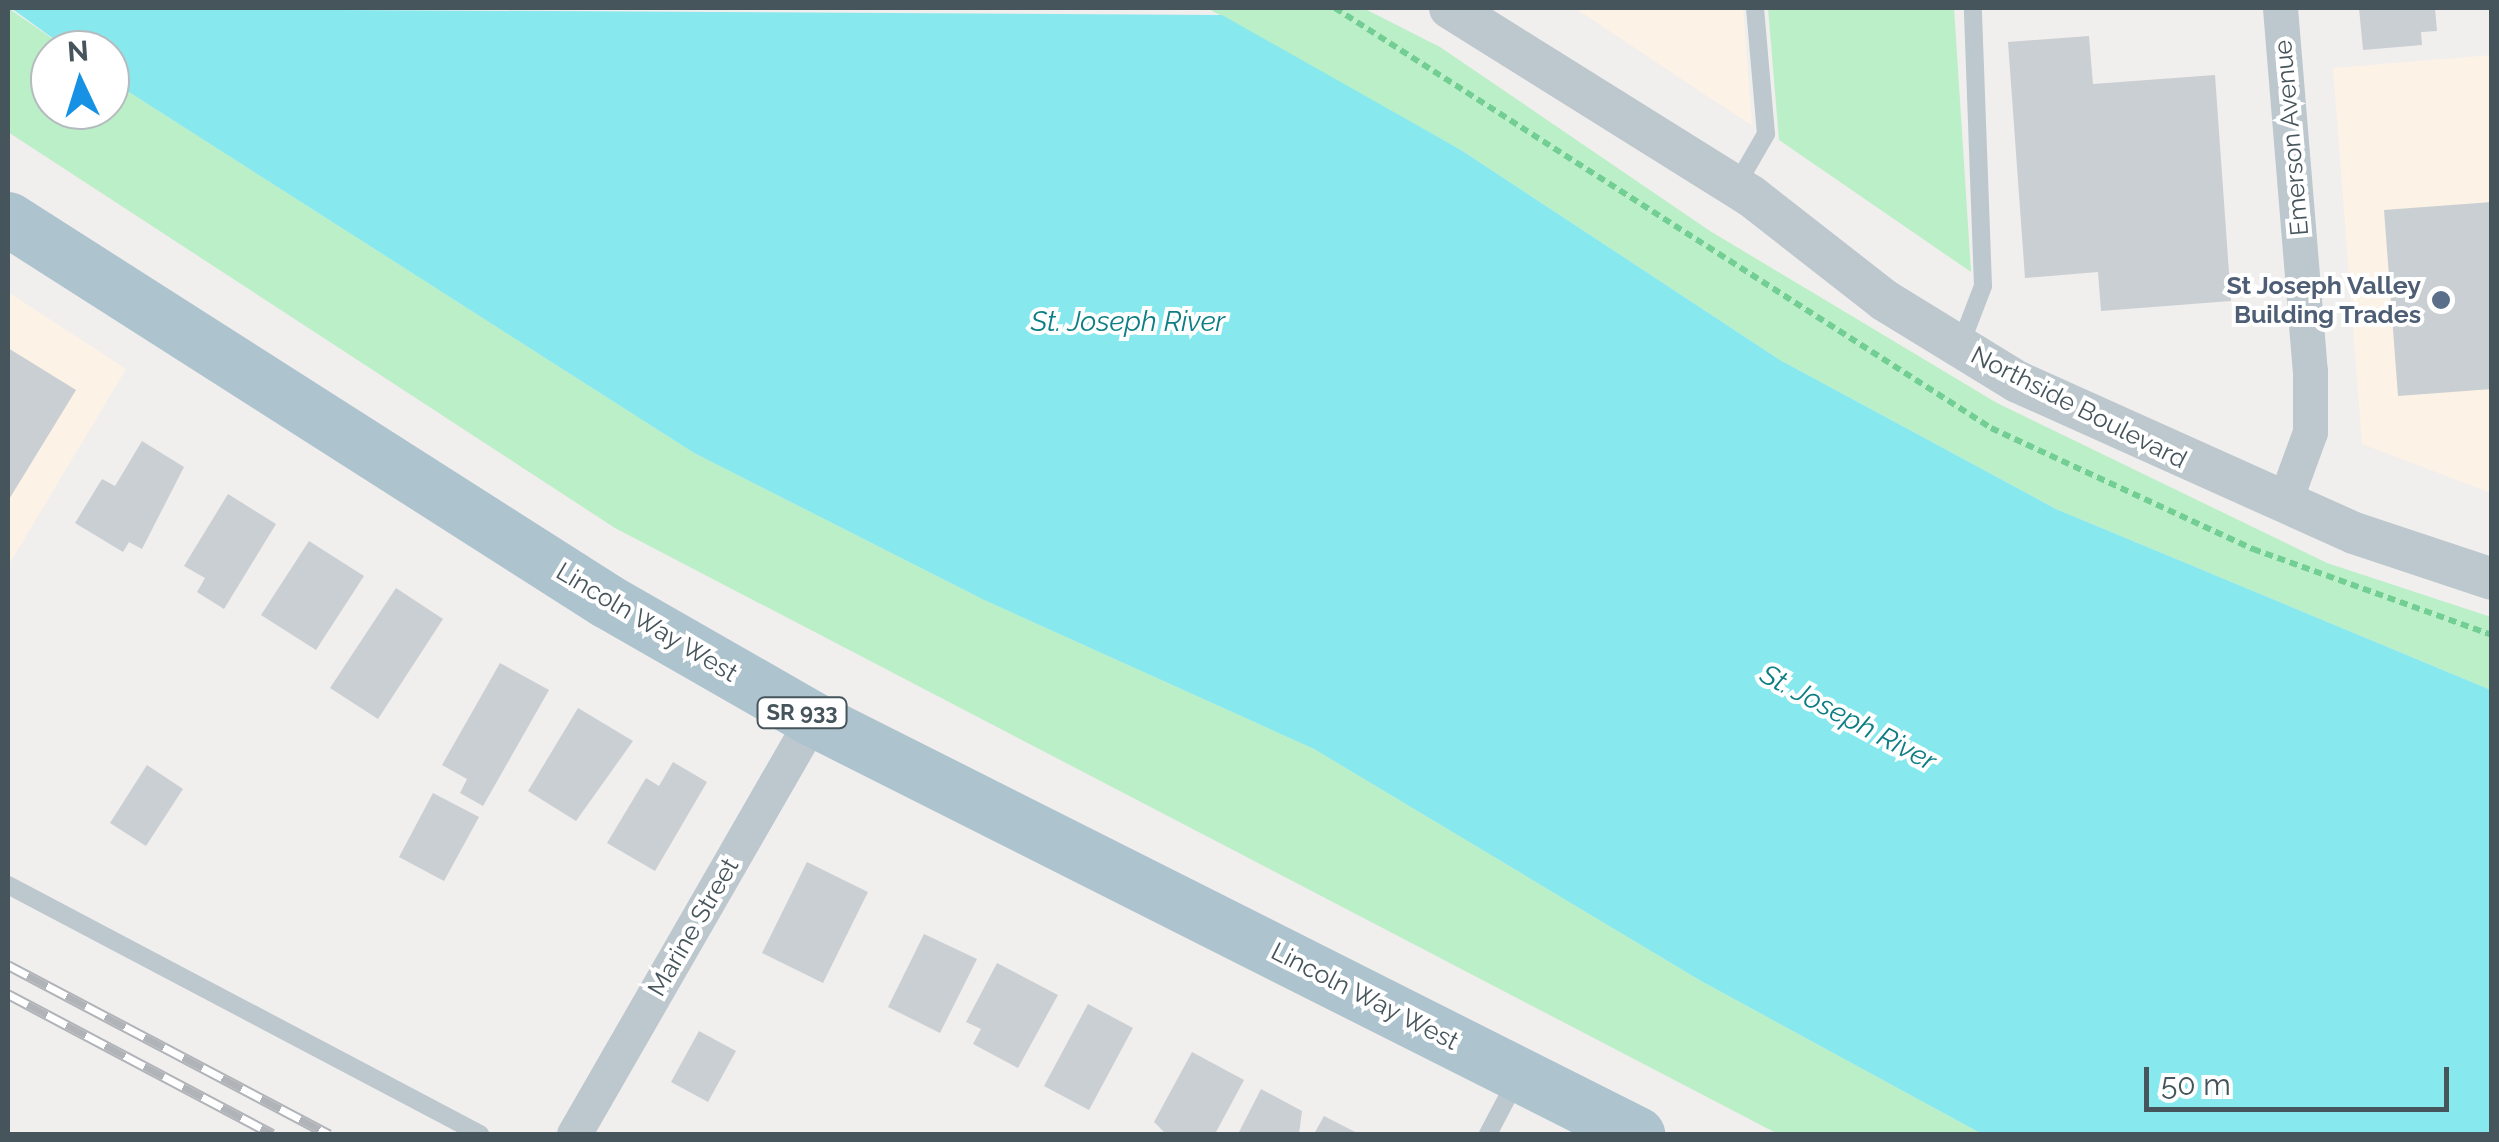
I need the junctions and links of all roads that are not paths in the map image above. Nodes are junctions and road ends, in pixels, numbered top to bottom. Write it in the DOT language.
graph roads {
  1 [pos="1450,8"];
  2 [pos="1755,8"];
  3 [pos="1973,8"];
  4 [pos="2280,8"];
  5 [pos="1736,187"];
  6 [pos="8,220"];
  7 [pos="1960,346"];
  8 [pos="2284,503"];
  9 [pos="2492,578"];
  10 [pos="813,719"];
  11 [pos="8,886"];
  12 [pos="1520,1074"];
  13 [pos="480,1134"];
  14 [pos="574,1134"];
  15 [pos="1488,1134"];
  16 [pos="1637,1134"];
  1 -- 5 [label="street, Northside Boulevard"];
  2 -- 5 [label="lane"];
  3 -- 7 [label="lane"];
  4 -- 8 [label="street, Emerson Avenue"];
  5 -- 7 [label="street, Northside Boulevard"];
  6 -- 10 [label="main road, Lincoln Way West / SR 933"];
  7 -- 8 [label="street, Northside Boulevard"];
  8 -- 9 [label="street, Northside Boulevard"];
  10 -- 12 [label="main road, Lincoln Way West / SR 933"];
  10 -- 14 [label="street, Marine Street"];
  11 -- 13 [label="lane"];
  12 -- 15 [label="lane"];
  12 -- 16 [label="main road, Lincoln Way West / SR 933"];
}
